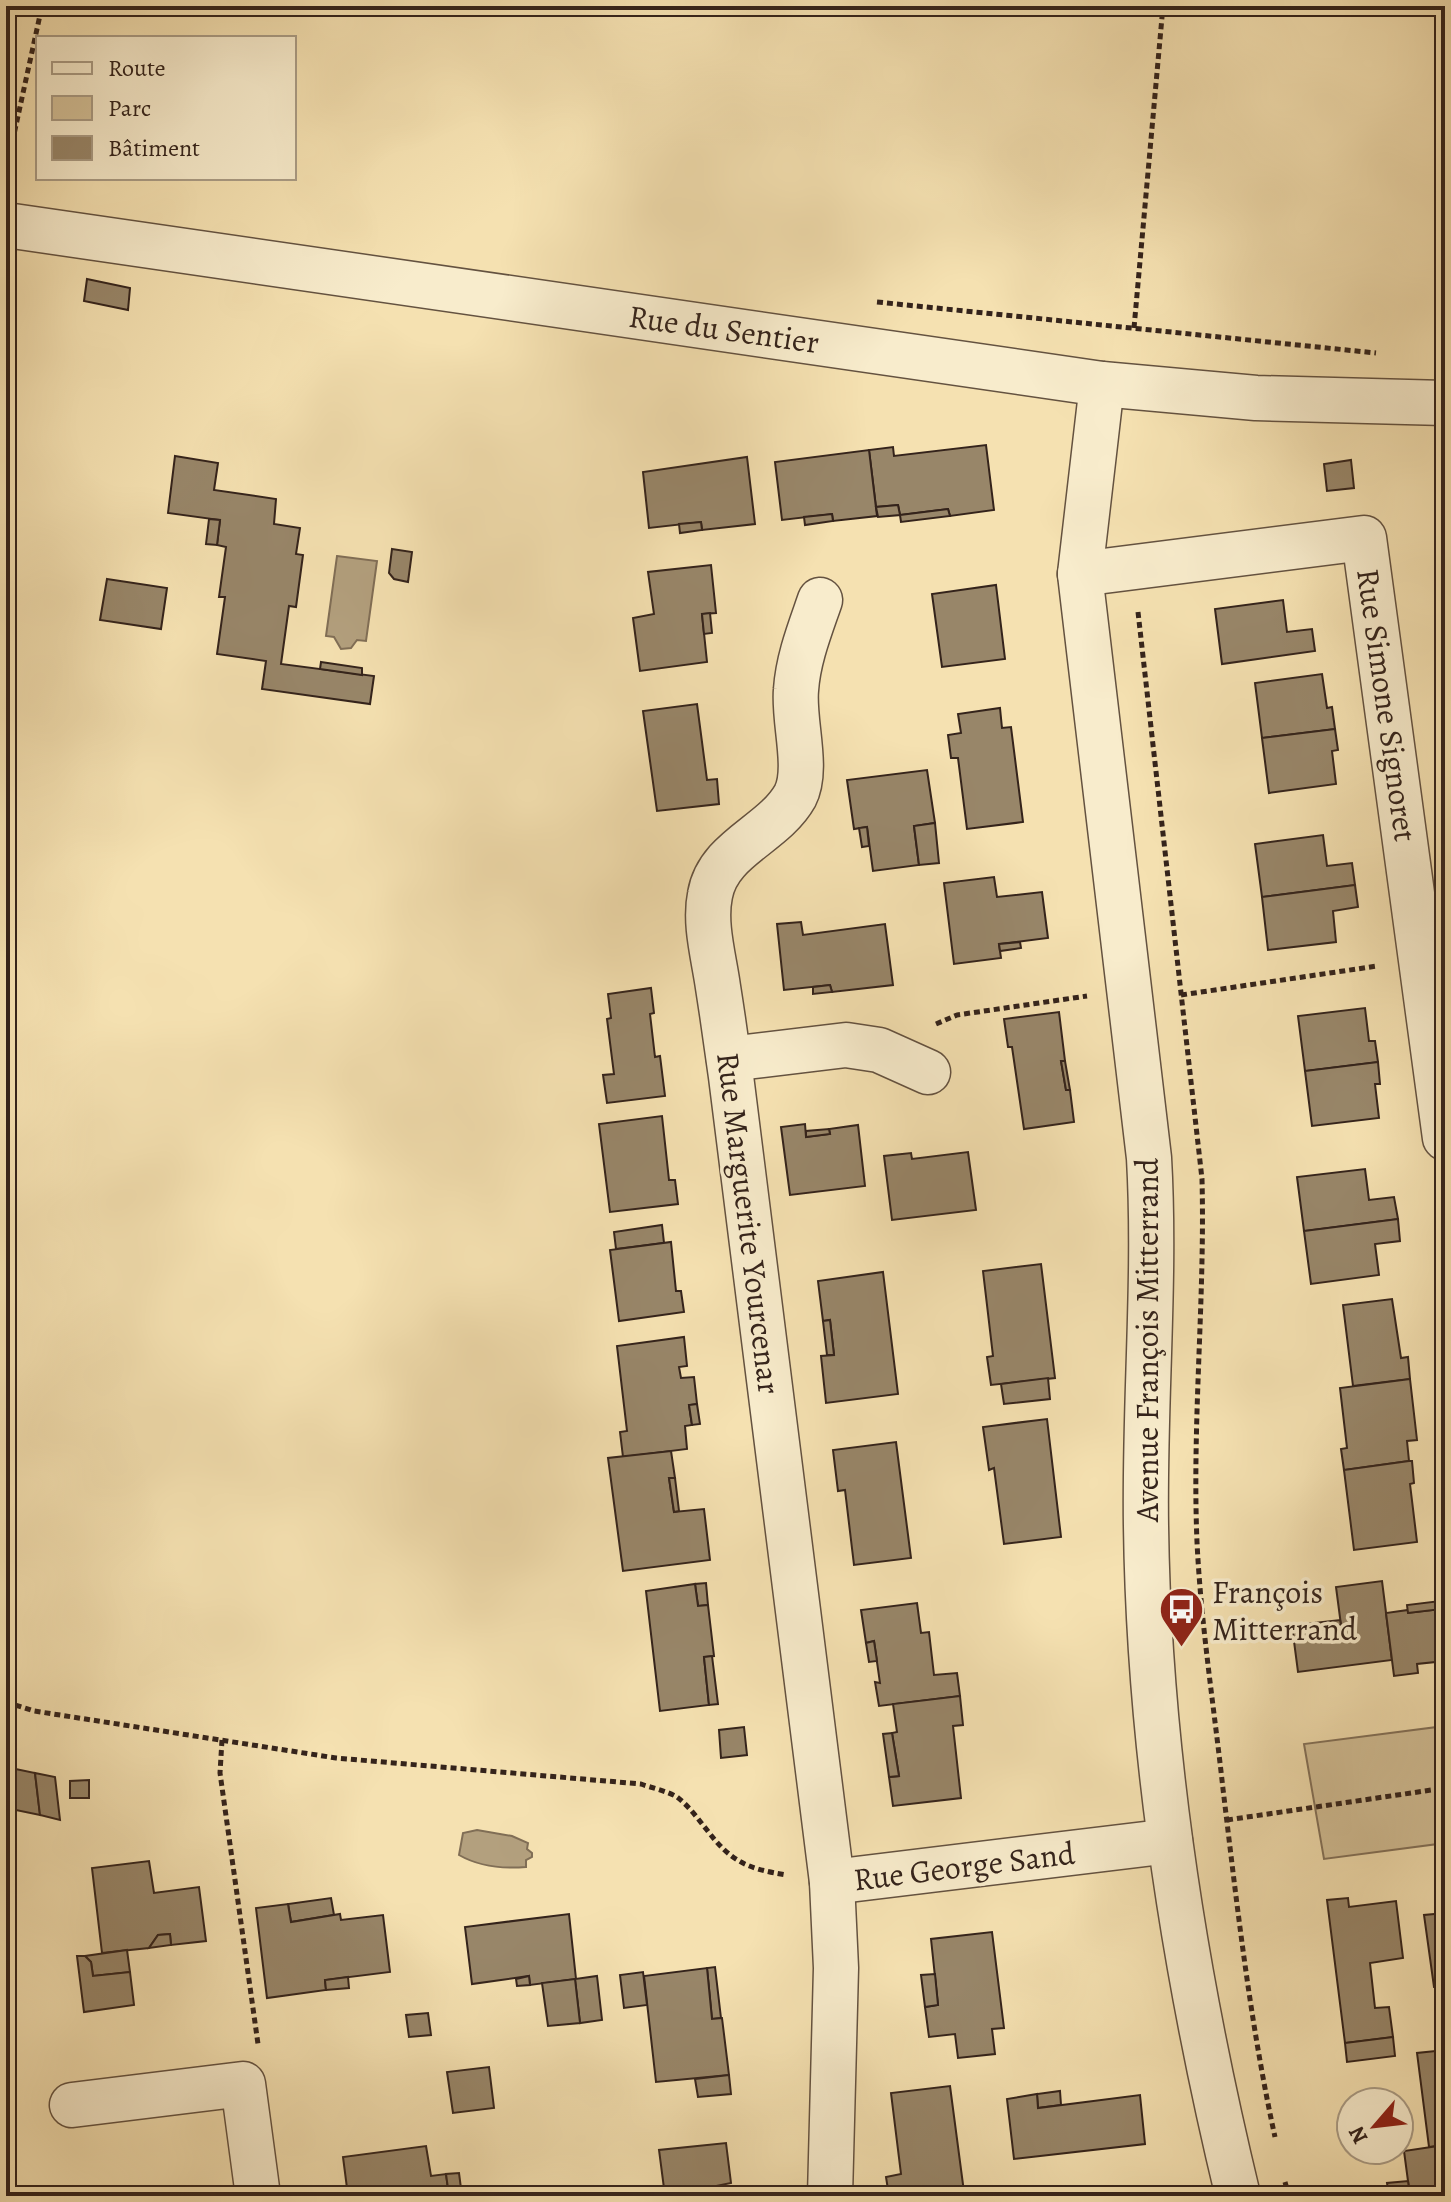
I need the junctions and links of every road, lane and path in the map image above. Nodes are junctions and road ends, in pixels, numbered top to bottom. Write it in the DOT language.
graph roads {
  1 [pos="42,6"];
  2 [pos="1163,6"];
  3 [pos="6,171"];
  4 [pos="6,225"];
  5 [pos="1134,328"];
  6 [pos="1102,384"];
  7 [pos="1445,403"];
  8 [pos="1134,566"];
  9 [pos="1080,574"];
  10 [pos="820,600"];
  11 [pos="1419,964"];
  12 [pos="1181,995"];
  13 [pos="1090,996"];
  14 [pos="932,1026"];
  15 [pos="729,1059"];
  16 [pos="928,1072"];
  17 [pos="1445,1138"];
  18 [pos="6,1702"];
  19 [pos="222,1740"];
  20 [pos="1445,1788"];
  21 [pos="1227,1820"];
  22 [pos="1170,1841"];
  23 [pos="832,1882"];
  24 [pos="243,2084"];
  25 [pos="72,2105"];
  26 [pos="1277,2146"];
  27 [pos="1283,2173"];
  28 [pos="258,2196"];
  29 [pos="830,2196"];
  30 [pos="1238,2196"];
  31 [pos="1289,2196"];
  1 -- 3 [label="path"];
  2 -- 5 [label="path"];
  4 -- 6 [label="street, Rue du Sentier"];
  6 -- 7 [label="street, Rue du Sentier"];
  6 -- 9 [label="street, Avenue François Mitterrand"];
  8 -- 9 [label="street, Rue Simone Signoret"];
  8 -- 11 [label="street, Rue Simone Signoret"];
  8 -- 12 [label="path"];
  9 -- 22 [label="street, Avenue François Mitterrand"];
  10 -- 15 [label="street, Rue Marguerite Yourcenar"];
  11 -- 12 [label="path"];
  11 -- 17 [label="street, Rue Simone Signoret"];
  12 -- 21 [label="path"];
  13 -- 14 [label="path"];
  15 -- 16 [label="street"];
  15 -- 23 [label="street, Rue Marguerite Yourcenar"];
  18 -- 19 [label="path"];
  19 -- 23 [label="path"];
  19 -- 24 [label="path"];
  20 -- 21 [label="path"];
  21 -- 26 [label="path"];
  22 -- 23 [label="street, Rue George Sand"];
  22 -- 30 [label="street, Avenue François Mitterrand"];
  23 -- 29 [label="street, Rue George Sand"];
  24 -- 25 [label="street"];
  24 -- 28 [label="street"];
  27 -- 31 [label="path"];
}
